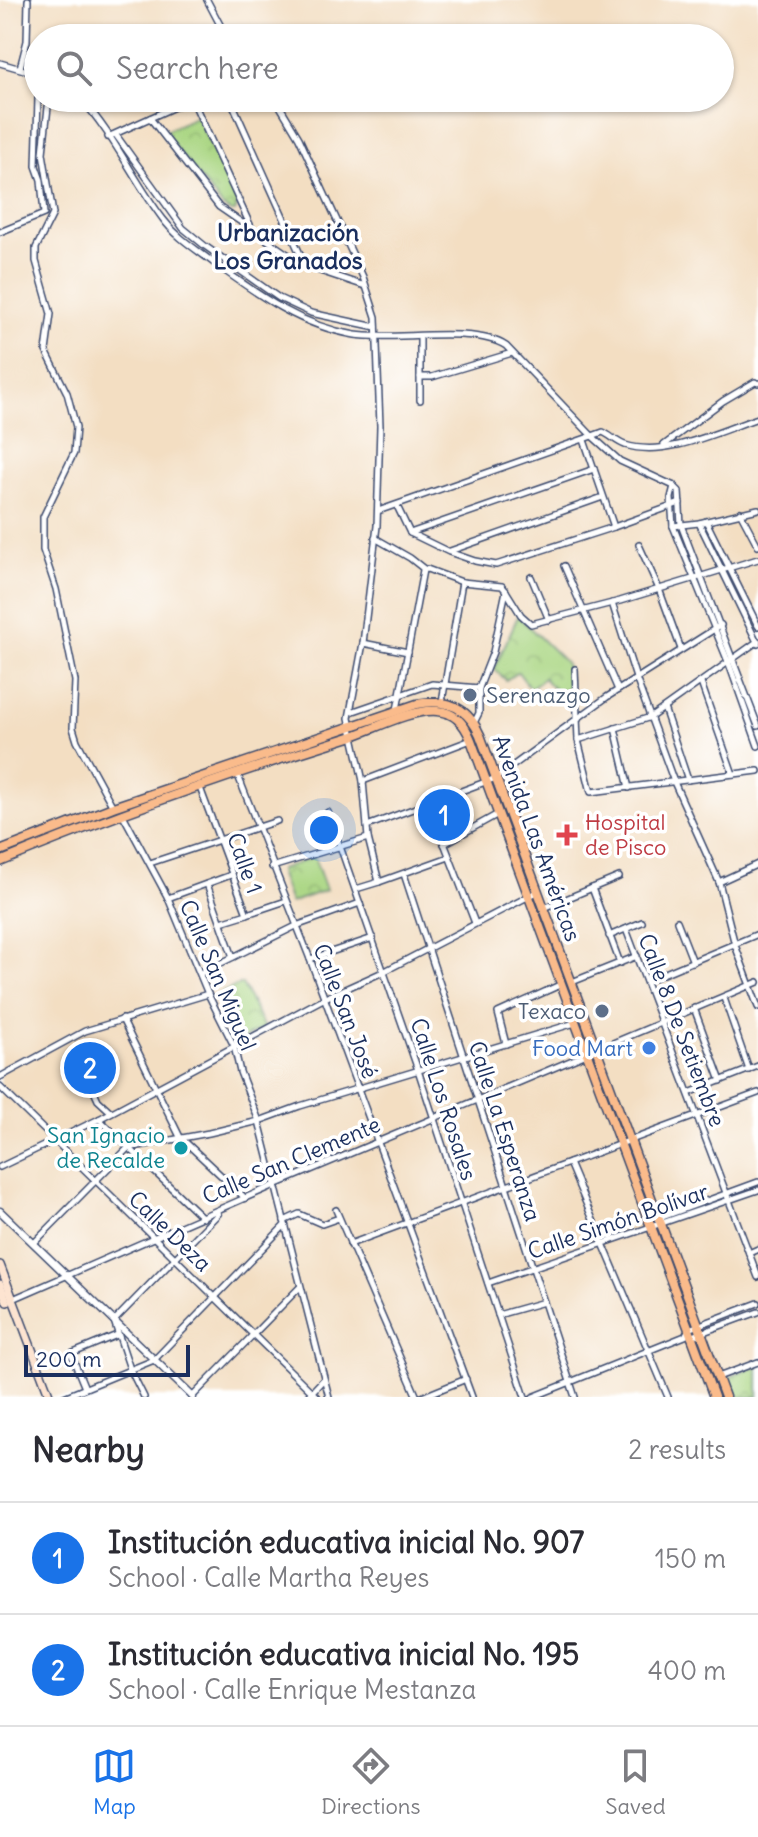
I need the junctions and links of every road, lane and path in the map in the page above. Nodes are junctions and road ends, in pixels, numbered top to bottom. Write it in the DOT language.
graph roads {
  1 [pos="28,0"];
  2 [pos="207,0"];
  3 [pos="27,24"];
  4 [pos="220,24"];
  5 [pos="24,53"];
  6 [pos="0,63"];
  7 [pos="20,68"];
  8 [pos="24,69"];
  9 [pos="38,112"];
  10 [pos="47,112"];
  11 [pos="90,112"];
  12 [pos="164,112"];
  13 [pos="200,112"];
  14 [pos="236,112"];
  15 [pos="283,112"];
  16 [pos="150,118"];
  17 [pos="116,135"];
  18 [pos="108,137"];
  19 [pos="242,207"];
  20 [pos="233,217"];
  21 [pos="252,230"];
  22 [pos="0,232"];
  23 [pos="305,266"];
  24 [pos="366,287"];
  25 [pos="376,327"];
  26 [pos="376,336"];
  27 [pos="420,336"];
  28 [pos="512,353"];
  29 [pos="420,377"];
  30 [pos="758,383"];
  31 [pos="420,400"];
  32 [pos="758,418"];
  33 [pos="592,436"];
  34 [pos="584,440"];
  35 [pos="660,447"];
  36 [pos="594,469"];
  37 [pos="674,486"];
  38 [pos="603,497"];
  39 [pos="680,503"];
  40 [pos="397,506"];
  41 [pos="671,506"];
  42 [pos="758,509"];
  43 [pos="378,511"];
  44 [pos="740,512"];
  45 [pos="706,521"];
  46 [pos="699,523"];
  47 [pos="681,525"];
  48 [pos="673,526"];
  49 [pos="614,527"];
  50 [pos="410,533"];
  51 [pos="375,538"];
  52 [pos="639,545"];
  53 [pos="758,546"];
  54 [pos="449,552"];
  55 [pos="758,559"];
  56 [pos="564,566"];
  57 [pos="424,569"];
  58 [pos="731,569"];
  59 [pos="720,572"];
  60 [pos="698,576"];
  61 [pos="531,577"];
  62 [pos="462,582"];
  63 [pos="659,589"];
  64 [pos="506,591"];
  65 [pos="612,603"];
  66 [pos="584,609"];
  67 [pos="549,620"];
  68 [pos="758,626"];
  69 [pos="718,627"];
  70 [pos="363,643"];
  71 [pos="758,643"];
  72 [pos="681,649"];
  73 [pos="408,652"];
  74 [pos="732,662"];
  75 [pos="575,669"];
  76 [pos="636,678"];
  77 [pos="701,683"];
  78 [pos="443,684"];
  79 [pos="479,688"];
  80 [pos="618,690"];
  81 [pos="399,696"];
  82 [pos="442,702"];
  83 [pos="664,708"];
  84 [pos="396,711"];
  85 [pos="350,712"];
  86 [pos="651,717"];
  87 [pos="576,720"];
  88 [pos="474,723"];
  89 [pos="758,726"];
  90 [pos="615,728"];
  91 [pos="354,731"];
  92 [pos="471,740"];
  93 [pos="578,740"];
  94 [pos="758,746"];
  95 [pos="758,771"];
  96 [pos="237,772"];
  97 [pos="733,774"];
  98 [pos="491,779"];
  99 [pos="688,780"];
  100 [pos="363,781"];
  101 [pos="674,782"];
  102 [pos="199,785"];
  103 [pos="629,788"];
  104 [pos="429,804"];
  105 [pos="118,808"];
  106 [pos="328,812"];
  107 [pos="498,813"];
  108 [pos="277,821"];
  109 [pos="84,823"];
  110 [pos="257,826"];
  111 [pos="367,826"];
  112 [pos="219,838"];
  113 [pos="368,838"];
  114 [pos="444,844"];
  115 [pos="341,845"];
  116 [pos="0,851"];
  117 [pos="449,857"];
  118 [pos="0,862"];
  119 [pos="150,863"];
  120 [pos="758,864"];
  121 [pos="272,867"];
  122 [pos="404,874"];
  123 [pos="231,875"];
  124 [pos="619,877"];
  125 [pos="379,882"];
  126 [pos="719,882"];
  127 [pos="207,884"];
  128 [pos="592,888"];
  129 [pos="356,889"];
  130 [pos="533,893"];
  131 [pos="168,898"];
  132 [pos="286,901"];
  133 [pos="360,903"];
  134 [pos="544,908"];
  135 [pos="247,914"];
  136 [pos="677,921"];
  137 [pos="221,922"];
  138 [pos="642,922"];
  139 [pos="475,923"];
  140 [pos="296,926"];
  141 [pos="626,929"];
  142 [pos="758,934"];
  143 [pos="609,936"];
  144 [pos="373,938"];
  145 [pos="735,945"];
  146 [pos="427,948"];
  147 [pos="637,956"];
  148 [pos="233,957"];
  149 [pos="310,959"];
  150 [pos="693,962"];
  151 [pos="620,963"];
  152 [pos="385,971"];
  153 [pos="201,973"];
  154 [pos="646,981"];
  155 [pos="758,982"];
  156 [pos="567,983"];
  157 [pos="750,985"];
  158 [pos="208,994"];
  159 [pos="325,998"];
  160 [pos="724,998"];
  161 [pos="575,1005"];
  162 [pos="758,1007"];
  163 [pos="694,1008"];
  164 [pos="122,1019"];
  165 [pos="662,1021"];
  166 [pos="576,1022"];
  167 [pos="506,1044"];
  168 [pos="234,1046"];
  169 [pos="592,1052"];
  170 [pos="463,1057"];
  171 [pos="758,1066"];
  172 [pos="418,1070"];
  173 [pos="749,1070"];
  174 [pos="0,1077"];
  175 [pos="89,1080"];
  176 [pos="721,1081"];
  177 [pos="0,1087"];
  178 [pos="156,1087"];
  179 [pos="358,1089"];
  180 [pos="689,1093"];
  181 [pos="758,1093"];
  182 [pos="477,1100"];
  183 [pos="111,1112"];
  184 [pos="697,1115"];
  185 [pos="433,1118"];
  186 [pos="99,1119"];
  187 [pos="259,1121"];
  188 [pos="180,1137"];
  189 [pos="54,1139"];
  190 [pos="631,1140"];
  191 [pos="378,1142"];
  192 [pos="621,1144"];
  193 [pos="128,1148"];
  194 [pos="569,1163"];
  195 [pos="0,1167"];
  196 [pos="95,1180"];
  197 [pos="758,1182"];
  198 [pos="275,1185"];
  199 [pos="507,1186"];
  200 [pos="758,1190"];
  201 [pos="729,1197"];
  202 [pos="245,1198"];
  203 [pos="462,1203"];
  204 [pos="221,1210"];
  205 [pos="336,1210"];
  206 [pos="0,1211"];
  207 [pos="203,1218"];
  208 [pos="339,1218"];
  209 [pos="660,1221"];
  210 [pos="284,1223"];
  211 [pos="408,1223"];
  212 [pos="650,1224"];
  213 [pos="155,1239"];
  214 [pos="34,1243"];
  215 [pos="603,1243"];
  216 [pos="350,1244"];
  217 [pos="758,1249"];
  218 [pos="749,1253"];
  219 [pos="176,1259"];
  220 [pos="0,1265"];
  221 [pos="533,1268"];
  222 [pos="68,1276"];
  223 [pos="758,1277"];
  224 [pos="488,1283"];
  225 [pos="0,1284"];
  226 [pos="301,1287"];
  227 [pos="216,1298"];
  228 [pos="7,1302"];
  229 [pos="544,1302"];
  230 [pos="758,1303"];
  231 [pos="758,1312"];
  232 [pos="498,1315"];
  233 [pos="114,1321"];
  234 [pos="700,1330"];
  235 [pos="688,1334"];
  236 [pos="117,1335"];
  237 [pos="254,1335"];
  238 [pos="649,1351"];
  239 [pos="154,1360"];
  240 [pos="758,1362"];
  241 [pos="130,1369"];
  242 [pos="718,1377"];
  243 [pos="324,1379"];
  244 [pos="466,1379"];
  245 [pos="571,1382"];
  246 [pos="85,1388"];
  247 [pos="312,1395"];
  248 [pos="50,1397"];
  249 [pos="64,1397"];
  250 [pos="144,1397"];
  251 [pos="192,1397"];
  252 [pos="329,1397"];
  253 [pos="420,1397"];
  254 [pos="472,1397"];
  255 [pos="525,1397"];
  256 [pos="533,1397"];
  257 [pos="575,1397"];
  258 [pos="668,1397"];
  259 [pos="714,1397"];
  260 [pos="725,1397"];
  1 -- 3 [label="street"];
  2 -- 4 [label="street"];
  5 -- 7 [label="street"];
  6 -- 7 [label="street"];
  7 -- 8 [label="street"];
  9 -- 22 [label="street"];
  10 -- 105 [label="street, Calle San Miguel"];
  11 -- 18 [label="street"];
  12 -- 16 [label="street"];
  13 -- 19 [label="street"];
  14 -- 23 [label="street"];
  15 -- 24 [label="street"];
  16 -- 17 [label="street"];
  16 -- 20 [label="street"];
  17 -- 18 [label="street"];
  17 -- 25 [label="street"];
  18 -- 26 [label="street"];
  19 -- 20 [label="street"];
  19 -- 21 [label="street"];
  20 -- 21 [label="street"];
  21 -- 23 [label="street"];
  23 -- 24 [label="street"];
  24 -- 25 [label="street"];
  25 -- 26 [label="street"];
  26 -- 27 [label="street"];
  26 -- 43 [label="street"];
  27 -- 28 [label="street"];
  27 -- 29 [label="street"];
  28 -- 29 [label="street"];
  28 -- 33 [label="street"];
  29 -- 31 [label="street"];
  30 -- 35 [label="street"];
  32 -- 35 [label="street"];
  33 -- 34 [label="street"];
  33 -- 35 [label="street"];
  33 -- 37 [label="street"];
  34 -- 36 [label="street"];
  34 -- 40 [label="street"];
  36 -- 38 [label="street"];
  36 -- 50 [label="street"];
  37 -- 39 [label="street"];
  37 -- 41 [label="street"];
  38 -- 49 [label="street"];
  38 -- 54 [label="street"];
  39 -- 41 [label="street"];
  39 -- 47 [label="street"];
  40 -- 43 [label="street"];
  40 -- 50 [label="street"];
  41 -- 48 [label="street"];
  41 -- 49 [label="street"];
  42 -- 44 [label="street"];
  43 -- 51 [label="street"];
  44 -- 45 [label="street"];
  44 -- 53 [label="street"];
  45 -- 46 [label="street"];
  45 -- 58 [label="street"];
  46 -- 47 [label="street"];
  46 -- 59 [label="street"];
  47 -- 48 [label="street"];
  47 -- 60 [label="street"];
  48 -- 60 [label="street"];
  49 -- 54 [label="street"];
  50 -- 54 [label="street"];
  51 -- 57 [label="street"];
  51 -- 70 [label="street"];
  52 -- 63 [label="street"];
  55 -- 58 [label="street"];
  56 -- 66 [label="street"];
  57 -- 62 [label="street"];
  57 -- 73 [label="street"];
  58 -- 59 [label="street"];
  58 -- 68 [label="street"];
  59 -- 60 [label="street"];
  59 -- 71 [label="street"];
  60 -- 63 [label="street"];
  60 -- 69 [label="street"];
  61 -- 67 [label="street"];
  62 -- 64 [label="street"];
  62 -- 78 [label="street"];
  63 -- 65 [label="street"];
  63 -- 72 [label="street"];
  64 -- 67 [label="street"];
  64 -- 79 [label="street"];
  65 -- 66 [label="street"];
  65 -- 76 [label="street"];
  66 -- 67 [label="street"];
  66 -- 80 [label="street"];
  69 -- 72 [label="street"];
  69 -- 74 [label="street"];
  70 -- 73 [label="street"];
  70 -- 85 [label="street"];
  71 -- 74 [label="street"];
  72 -- 76 [label="street"];
  73 -- 81 [label="street"];
  74 -- 77 [label="street"];
  74 -- 89 [label="street"];
  74 -- 94 [label="street"];
  75 -- 87 [label="street"];
  76 -- 80 [label="street"];
  76 -- 86 [label="street"];
  77 -- 83 [label="street"];
  77 -- 97 [label="street"];
  78 -- 79 [label="street"];
  78 -- 81 [label="street"];
  78 -- 82 [label="street"];
  79 -- 88 [label="street"];
  80 -- 87 [label="street"];
  81 -- 84 [label="street"];
  81 -- 85 [label="street"];
  82 -- 84 [label="main road, Avenida Las Américas"];
  82 -- 88 [label="main road, Avenida Las Américas"];
  83 -- 86 [label="street"];
  83 -- 99 [label="street"];
  84 -- 91 [label="main road, Avenida Las Américas"];
  85 -- 91 [label="street"];
  86 -- 90 [label="street"];
  86 -- 101 [label="street"];
  87 -- 93 [label="street"];
  87 -- 98 [label="street"];
  88 -- 98 [label="main road, Avenida Las Américas"];
  90 -- 93 [label="street"];
  90 -- 103 [label="street"];
  91 -- 92 [label="main road, Avenida Las Américas"];
  91 -- 96 [label="main road, Avenida Las Américas"];
  91 -- 100 [label="street"];
  91 -- 105 [label="main road, Avenida Las Américas"];
  92 -- 98 [label="main road, Avenida Las Américas"];
  92 -- 100 [label="street"];
  93 -- 103 [label="street"];
  95 -- 97 [label="street"];
  96 -- 102 [label="main road, Avenida Las Américas"];
  96 -- 110 [label="street, Calle San José"];
  97 -- 99 [label="street"];
  98 -- 104 [label="street"];
  98 -- 107 [label="main road, Avenida Las Américas"];
  98 -- 130 [label="main road, Avenida Las Américas"];
  99 -- 101 [label="street"];
  100 -- 111 [label="street"];
  101 -- 103 [label="street"];
  101 -- 126 [label="street"];
  102 -- 105 [label="main road, Avenida Las Américas"];
  102 -- 112 [label="street, Calle 1"];
  104 -- 111 [label="street"];
  104 -- 114 [label="street"];
  105 -- 109 [label="main road, Avenida Las Américas"];
  105 -- 119 [label="street, Calle San Miguel"];
  106 -- 115 [label="street, Calle Los Rosales"];
  107 -- 114 [label="street"];
  107 -- 130 [label="main road, Avenida Las Américas"];
  108 -- 110 [label="street"];
  109 -- 116 [label="main road, Avenida Las Américas"];
  109 -- 118 [label="main road, Avenida Las Américas"];
  110 -- 112 [label="street"];
  110 -- 121 [label="street, Calle San José"];
  111 -- 113 [label="street"];
  112 -- 119 [label="street"];
  112 -- 123 [label="street, Calle 1"];
  113 -- 115 [label="street"];
  113 -- 125 [label="street"];
  114 -- 117 [label="street"];
  115 -- 121 [label="street"];
  115 -- 129 [label="street, Calle Los Rosales"];
  117 -- 122 [label="street"];
  117 -- 139 [label="street"];
  119 -- 131 [label="street, Calle San Miguel"];
  120 -- 126 [label="street"];
  121 -- 132 [label="street, Calle San José"];
  122 -- 125 [label="street"];
  122 -- 146 [label="street, Calle La Esperanza"];
  123 -- 127 [label="street"];
  123 -- 135 [label="street, Calle 1"];
  124 -- 128 [label="street"];
  125 -- 129 [label="street"];
  126 -- 145 [label="street"];
  127 -- 131 [label="street"];
  127 -- 137 [label="street"];
  128 -- 134 [label="street"];
  128 -- 143 [label="street"];
  129 -- 133 [label="street, Calle Los Rosales"];
  130 -- 134 [label="main road, Avenida Las Américas"];
  130 -- 139 [label="street"];
  130 -- 156 [label="main road, Avenida Las Américas"];
  131 -- 153 [label="street, Calle San Miguel"];
  132 -- 135 [label="street, Calle 1"];
  132 -- 140 [label="street, Calle San José"];
  133 -- 140 [label="street"];
  133 -- 144 [label="street, Calle Los Rosales"];
  134 -- 156 [label="main road, Avenida Las Américas"];
  135 -- 137 [label="street"];
  136 -- 150 [label="street"];
  137 -- 148 [label="street"];
  138 -- 141 [label="street"];
  139 -- 146 [label="street"];
  140 -- 148 [label="street"];
  140 -- 149 [label="street, Calle San José"];
  141 -- 143 [label="street"];
  141 -- 147 [label="street, Calle 8 De Setiembre"];
  142 -- 145 [label="street"];
  143 -- 151 [label="street"];
  144 -- 149 [label="street"];
  144 -- 152 [label="street, Calle Los Rosales"];
  145 -- 150 [label="street"];
  145 -- 157 [label="street"];
  146 -- 152 [label="street"];
  146 -- 170 [label="street, Calle La Esperanza"];
  147 -- 151 [label="street"];
  147 -- 154 [label="street, Calle 8 De Setiembre"];
  148 -- 153 [label="street"];
  149 -- 159 [label="street, Calle San José"];
  150 -- 154 [label="street"];
  151 -- 156 [label="street"];
  152 -- 159 [label="street"];
  152 -- 172 [label="street, Calle Los Rosales"];
  153 -- 158 [label="street, Calle San Miguel"];
  154 -- 165 [label="street, Calle 8 De Setiembre"];
  155 -- 157 [label="street, Calle San Clemente"];
  156 -- 161 [label="main road, Avenida Las Américas"];
  156 -- 167 [label="street"];
  157 -- 160 [label="street, Calle San Clemente"];
  157 -- 162 [label="street"];
  158 -- 164 [label="street"];
  158 -- 168 [label="street, Calle San Miguel"];
  159 -- 168 [label="street"];
  159 -- 179 [label="street, Calle San José"];
  160 -- 163 [label="street, Calle San Clemente"];
  160 -- 173 [label="street"];
  161 -- 166 [label="main road, Avenida Las Américas"];
  161 -- 169 [label="main road, Avenida Las Américas"];
  163 -- 165 [label="street, Calle San Clemente"];
  163 -- 176 [label="street"];
  164 -- 174 [label="street"];
  164 -- 178 [label="street"];
  165 -- 169 [label="street, Calle San Clemente"];
  165 -- 180 [label="street, Calle 8 De Setiembre"];
  166 -- 167 [label="street"];
  166 -- 169 [label="main road, Avenida Las Américas"];
  167 -- 170 [label="street"];
  168 -- 178 [label="street"];
  168 -- 187 [label="street, Calle San Miguel"];
  169 -- 182 [label="street, Calle San Clemente"];
  169 -- 190 [label="main road, Avenida Las Américas"];
  169 -- 192 [label="main road, Avenida Las Américas"];
  170 -- 172 [label="street"];
  170 -- 182 [label="street, Calle La Esperanza"];
  171 -- 173 [label="street"];
  172 -- 179 [label="street"];
  172 -- 185 [label="street, Calle Los Rosales"];
  173 -- 176 [label="street"];
  175 -- 183 [label="street"];
  176 -- 180 [label="street"];
  177 -- 189 [label="street, Calle Deza"];
  178 -- 183 [label="street"];
  178 -- 188 [label="street"];
  179 -- 187 [label="street"];
  179 -- 191 [label="street, Calle San José"];
  180 -- 184 [label="street, Calle 8 De Setiembre"];
  181 -- 184 [label="street"];
  182 -- 185 [label="street, Calle San Clemente"];
  182 -- 199 [label="street, Calle La Esperanza"];
  183 -- 186 [label="street"];
  184 -- 190 [label="street"];
  184 -- 201 [label="street, Calle 8 De Setiembre"];
  185 -- 191 [label="street, Calle San Clemente"];
  185 -- 203 [label="street, Calle Los Rosales"];
  186 -- 189 [label="street"];
  186 -- 193 [label="street"];
  187 -- 188 [label="street"];
  187 -- 198 [label="street, Calle San Miguel"];
  188 -- 193 [label="street"];
  188 -- 202 [label="street"];
  189 -- 195 [label="street"];
  189 -- 196 [label="street, Calle Deza"];
  190 -- 192 [label="street"];
  190 -- 209 [label="main road, Avenida Las Américas"];
  191 -- 198 [label="street, Calle San Clemente"];
  191 -- 211 [label="street, Calle San José"];
  192 -- 194 [label="street"];
  192 -- 212 [label="main road, Avenida Las Américas"];
  193 -- 196 [label="street"];
  193 -- 207 [label="street"];
  194 -- 199 [label="street"];
  194 -- 215 [label="street"];
  196 -- 213 [label="street, Calle Deza"];
  196 -- 214 [label="street"];
  197 -- 201 [label="street, Calle Simón Bolívar"];
  198 -- 202 [label="street, Calle San Clemente"];
  198 -- 210 [label="street, Calle San Miguel"];
  199 -- 203 [label="street"];
  199 -- 221 [label="street, Calle La Esperanza"];
  200 -- 201 [label="street, Calle Simón Bolívar"];
  201 -- 209 [label="street, Calle Simón Bolívar"];
  201 -- 218 [label="street, Calle 8 De Setiembre"];
  202 -- 204 [label="street, Calle San Clemente"];
  203 -- 211 [label="street"];
  203 -- 224 [label="street, Calle Los Rosales"];
  204 -- 207 [label="street, Calle San Clemente"];
  204 -- 219 [label="street"];
  205 -- 208 [label="street"];
  206 -- 214 [label="street"];
  207 -- 213 [label="street, Calle San Clemente"];
  208 -- 210 [label="street"];
  208 -- 216 [label="street"];
  209 -- 212 [label="street, Calle Simón Bolívar"];
  209 -- 234 [label="main road, Avenida Las Américas"];
  210 -- 226 [label="street, Calle San Miguel"];
  210 -- 227 [label="street"];
  211 -- 216 [label="street"];
  211 -- 244 [label="street, Calle San José"];
  212 -- 215 [label="street, Calle Simón Bolívar"];
  212 -- 235 [label="main road, Avenida Las Américas"];
  213 -- 219 [label="street, Calle Deza"];
  213 -- 222 [label="street, Calle San Clemente"];
  214 -- 222 [label="street"];
  215 -- 221 [label="street, Calle Simón Bolívar"];
  215 -- 238 [label="street"];
  216 -- 253 [label="street"];
  217 -- 218 [label="street"];
  218 -- 223 [label="street, Calle 8 De Setiembre"];
  219 -- 227 [label="street, Calle Deza"];
  219 -- 233 [label="street"];
  220 -- 228 [label="main road"];
  221 -- 224 [label="street, Calle Simón Bolívar"];
  221 -- 229 [label="street, Calle La Esperanza"];
  222 -- 228 [label="street, Calle San Clemente"];
  222 -- 233 [label="street"];
  224 -- 232 [label="street, Calle Los Rosales"];
  225 -- 228 [label="main road"];
  226 -- 237 [label="street"];
  226 -- 243 [label="street, Calle San Miguel"];
  227 -- 237 [label="street, Calle Deza"];
  227 -- 239 [label="street"];
  228 -- 248 [label="main road"];
  229 -- 232 [label="street"];
  229 -- 245 [label="street, Calle La Esperanza"];
  230 -- 234 [label="street"];
  231 -- 234 [label="street"];
  232 -- 255 [label="street, Calle Los Rosales"];
  233 -- 236 [label="street"];
  233 -- 239 [label="street"];
  234 -- 235 [label="street"];
  234 -- 242 [label="main road, Avenida Las Américas"];
  235 -- 238 [label="street"];
  235 -- 259 [label="main road, Avenida Las Américas"];
  236 -- 241 [label="street"];
  236 -- 246 [label="street"];
  237 -- 247 [label="street, Calle Deza"];
  237 -- 251 [label="street"];
  238 -- 245 [label="street"];
  238 -- 258 [label="street"];
  239 -- 241 [label="street"];
  239 -- 251 [label="street"];
  240 -- 242 [label="street"];
  241 -- 246 [label="street"];
  241 -- 250 [label="street"];
  242 -- 260 [label="main road, Avenida Las Américas"];
  243 -- 247 [label="street"];
  243 -- 252 [label="street, Calle San Miguel"];
  244 -- 253 [label="street"];
  244 -- 254 [label="street, Calle San José"];
  245 -- 256 [label="street"];
  245 -- 257 [label="street, Calle La Esperanza"];
  246 -- 249 [label="street"];
}
